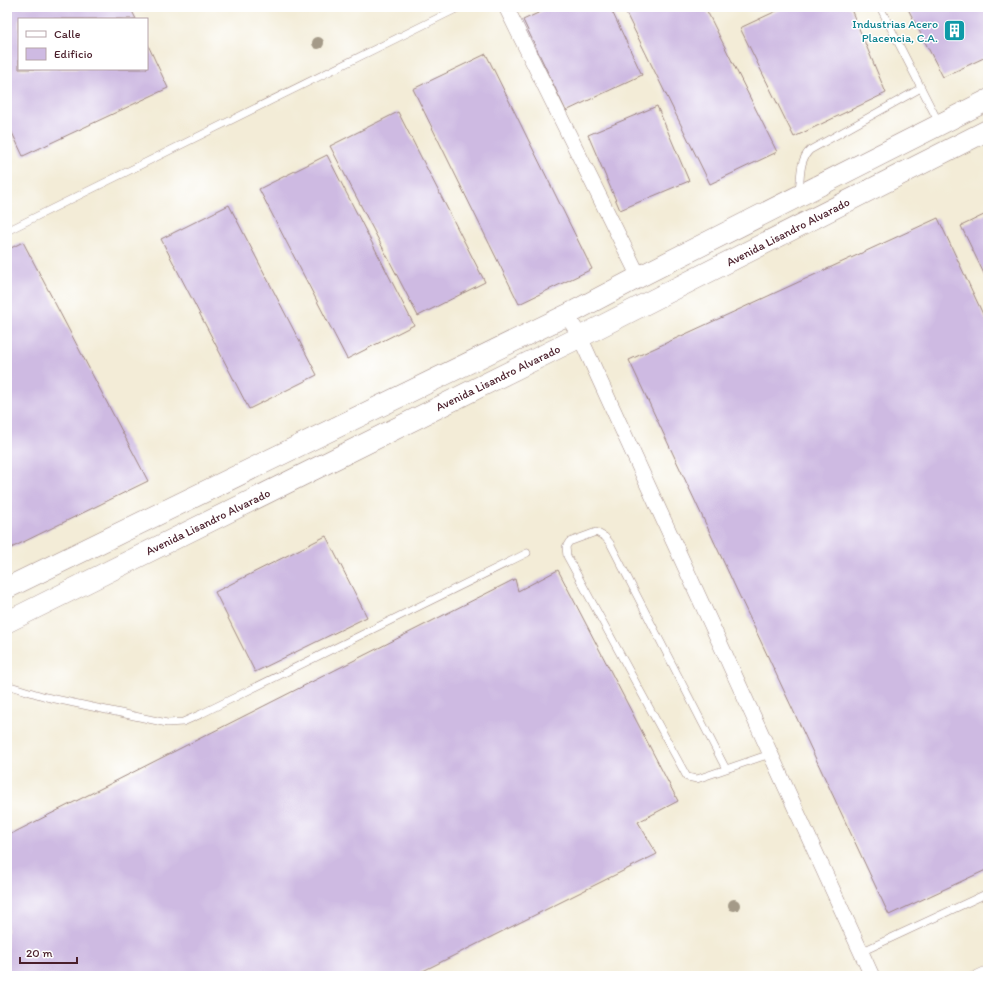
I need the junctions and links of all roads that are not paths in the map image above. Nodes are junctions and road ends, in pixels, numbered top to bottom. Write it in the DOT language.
graph roads {
  1 [pos="460,7"];
  2 [pos="506,7"];
  3 [pos="880,7"];
  4 [pos="921,88"];
  5 [pos="988,100"];
  6 [pos="939,124"];
  7 [pos="988,130"];
  8 [pos="799,196"];
  9 [pos="8,229"];
  10 [pos="639,277"];
  11 [pos="567,315"];
  12 [pos="580,337"];
  13 [pos="527,553"];
  14 [pos="7,588"];
  15 [pos="7,622"];
  16 [pos="7,685"];
  17 [pos="770,754"];
  18 [pos="726,769"];
  19 [pos="988,893"];
  20 [pos="861,952"];
  21 [pos="988,969"];
  22 [pos="873,974"];
  23 [pos="973,976"];
  1 -- 9 [label="lane"];
  2 -- 10 [label="street"];
  3 -- 4 [label="lane"];
  4 -- 6 [label="lane"];
  4 -- 8 [label="lane"];
  5 -- 6 [label="street"];
  6 -- 8 [label="street"];
  7 -- 12 [label="street, Avenida Lisandro Alvarado"];
  8 -- 10 [label="street"];
  10 -- 11 [label="street"];
  11 -- 12 [label="street"];
  11 -- 14 [label="street"];
  12 -- 15 [label="street, Avenida Lisandro Alvarado"];
  12 -- 17 [label="street"];
  13 -- 16 [label="lane"];
  17 -- 18 [label="lane"];
  17 -- 20 [label="street"];
  18 -- 18 [label="lane"];
  19 -- 20 [label="lane"];
  20 -- 22 [label="street"];
  21 -- 23 [label="lane"];
}
